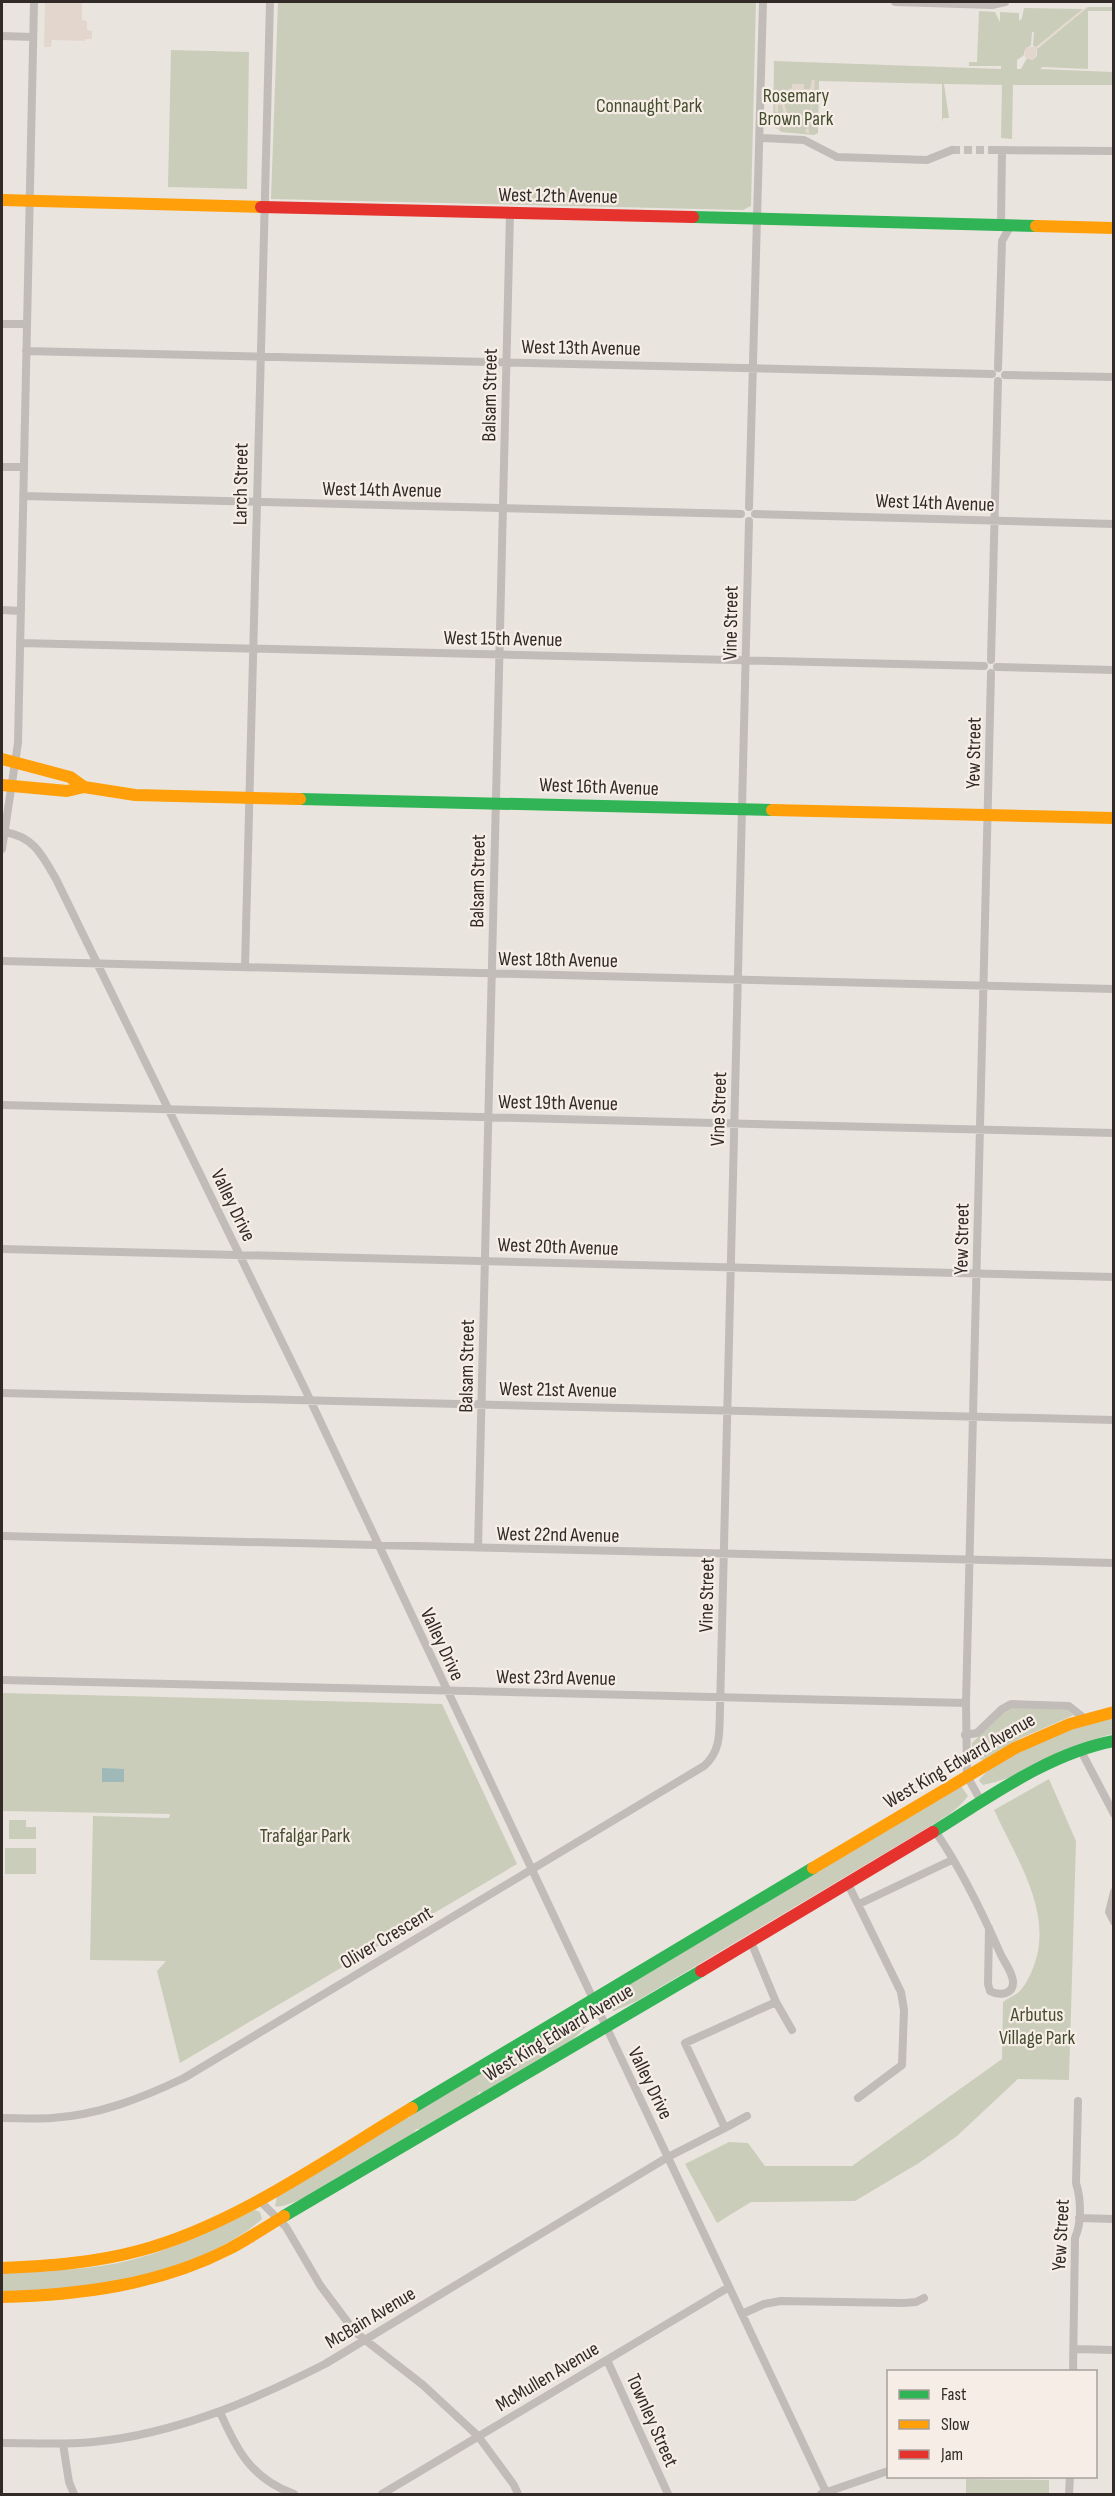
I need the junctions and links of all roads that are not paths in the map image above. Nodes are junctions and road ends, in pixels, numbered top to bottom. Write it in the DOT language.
graph roads {
  1 [pos="34,2"];
  2 [pos="270,2"];
  3 [pos="763,2"];
  4 [pos="895,2"];
  5 [pos="1005,2"];
  6 [pos="2,36"];
  7 [pos="33,37"];
  8 [pos="760,138"];
  9 [pos="952,150"];
  10 [pos="1113,151"];
  11 [pos="2,200"];
  12 [pos="30,200"];
  13 [pos="265,206"];
  14 [pos="510,213"];
  15 [pos="757,219"];
  16 [pos="1001,225"];
  17 [pos="1113,228"];
  18 [pos="1002,241"];
  19 [pos="2,324"];
  20 [pos="26,324"];
  21 [pos="26,351"];
  22 [pos="260,356"];
  23 [pos="507,362"];
  24 [pos="753,368"];
  25 [pos="998,374"];
  26 [pos="1113,377"];
  27 [pos="2,467"];
  28 [pos="23,468"];
  29 [pos="23,496"];
  30 [pos="257,502"];
  31 [pos="503,508"];
  32 [pos="752,511"];
  33 [pos="741,513"];
  34 [pos="749,521"];
  35 [pos="995,521"];
  36 [pos="1113,524"];
  37 [pos="2,610"];
  38 [pos="21,611"];
  39 [pos="20,643"];
  40 [pos="253,648"];
  41 [pos="499,654"];
  42 [pos="745,661"];
  43 [pos="991,667"];
  44 [pos="1113,670"];
  45 [pos="2,759"];
  46 [pos="16,762"];
  47 [pos="7,785"];
  48 [pos="84,787"];
  49 [pos="249,797"];
  50 [pos="495,803"];
  51 [pos="742,810"];
  52 [pos="988,815"];
  53 [pos="1113,818"];
  54 [pos="5,832"];
  55 [pos="2,849"];
  56 [pos="2,961"];
  57 [pos="96,963"];
  58 [pos="245,967"];
  59 [pos="492,974"];
  60 [pos="738,980"];
  61 [pos="983,986"];
  62 [pos="1113,989"];
  63 [pos="2,1105"];
  64 [pos="169,1110"];
  65 [pos="488,1117"];
  66 [pos="734,1123"];
  67 [pos="980,1130"];
  68 [pos="1113,1133"];
  69 [pos="2,1249"];
  70 [pos="239,1254"];
  71 [pos="485,1260"];
  72 [pos="730,1267"];
  73 [pos="977,1273"];
  74 [pos="1113,1277"];
  75 [pos="2,1393"];
  76 [pos="310,1400"];
  77 [pos="482,1404"];
  78 [pos="727,1410"];
  79 [pos="973,1417"];
  80 [pos="1113,1420"];
  81 [pos="2,1536"];
  82 [pos="379,1546"];
  83 [pos="478,1548"];
  84 [pos="723,1554"];
  85 [pos="970,1560"];
  86 [pos="1113,1563"];
  87 [pos="2,1680"];
  88 [pos="447,1690"];
  89 [pos="720,1697"];
  90 [pos="966,1703"];
  91 [pos="1113,1713"];
  92 [pos="1085,1719"];
  93 [pos="965,1736"];
  94 [pos="1113,1741"];
  95 [pos="1081,1751"];
  96 [pos="967,1776"];
  97 [pos="981,1801"];
  98 [pos="1113,1814"];
  99 [pos="935,1831"];
  100 [pos="952,1860"];
  101 [pos="531,1869"];
  102 [pos="848,1884"];
  103 [pos="1113,1892"];
  104 [pos="858,1904"];
  105 [pos="1113,1922"];
  106 [pos="989,1928"];
  107 [pos="751,1942"];
  108 [pos="592,1999"];
  109 [pos="776,2002"];
  110 [pos="605,2026"];
  111 [pos="792,2030"];
  112 [pos="858,2098"];
  113 [pos="1078,2101"];
  114 [pos="747,2116"];
  115 [pos="2,2118"];
  116 [pos="725,2128"];
  117 [pos="668,2157"];
  118 [pos="259,2200"];
  119 [pos="1079,2218"];
  120 [pos="1113,2219"];
  121 [pos="279,2220"];
  122 [pos="2,2268"];
  123 [pos="729,2287"];
  124 [pos="2,2297"];
  125 [pos="924,2298"];
  126 [pos="742,2314"];
  127 [pos="364,2340"];
  128 [pos="1074,2349"];
  129 [pos="1113,2350"];
  130 [pos="607,2360"];
  131 [pos="1073,2370"];
  132 [pos="220,2412"];
  133 [pos="478,2436"];
  134 [pos="2,2443"];
  135 [pos="63,2444"];
  136 [pos="887,2471"];
  137 [pos="1070,2478"];
  138 [pos="823,2493"];
  139 [pos="74,2494"];
  140 [pos="294,2494"];
  141 [pos="382,2494"];
  142 [pos="518,2494"];
  143 [pos="668,2494"];
  144 [pos="1069,2494"];
  1 -- 7 [label="street"];
  2 -- 13 [label="street, Larch Street"];
  3 -- 8 [label="street"];
  4 -- 5 [label="street"];
  6 -- 7 [label="street"];
  7 -- 12 [label="street"];
  8 -- 9 [label="street"];
  8 -- 15 [label="street"];
  10 -- 16 [label="street, Yew Street"];
  11 -- 12 [label="main road, West 12th Avenue"];
  12 -- 13 [label="main road, West 12th Avenue"];
  12 -- 20 [label="street"];
  13 -- 14 [label="main road, West 12th Avenue"];
  13 -- 22 [label="street, Larch Street"];
  14 -- 15 [label="main road, West 12th Avenue"];
  14 -- 23 [label="street, Balsam Street"];
  15 -- 16 [label="main road, West 12th Avenue"];
  15 -- 24 [label="street"];
  16 -- 17 [label="main road, West 12th Avenue"];
  16 -- 18 [label="street, Yew Street"];
  16 -- 18 [label="street"];
  18 -- 25 [label="street, Yew Street"];
  19 -- 20 [label="street"];
  20 -- 21 [label="street"];
  21 -- 22 [label="street, West 13th Avenue"];
  21 -- 28 [label="street"];
  22 -- 23 [label="street, West 13th Avenue"];
  22 -- 30 [label="street, Larch Street"];
  23 -- 24 [label="street, West 13th Avenue"];
  23 -- 31 [label="street, Balsam Street"];
  24 -- 25 [label="street, West 13th Avenue"];
  24 -- 32 [label="street"];
  25 -- 26 [label="street, West 13th Avenue"];
  25 -- 35 [label="street, Yew Street"];
  27 -- 28 [label="street"];
  28 -- 29 [label="street"];
  29 -- 30 [label="street, West 14th Avenue"];
  29 -- 38 [label="street"];
  30 -- 31 [label="street, West 14th Avenue"];
  30 -- 40 [label="street, Larch Street"];
  31 -- 33 [label="street, West 14th Avenue"];
  31 -- 41 [label="street, Balsam Street"];
  32 -- 33 [label="street"];
  32 -- 34 [label="street"];
  32 -- 35 [label="street, West 14th Avenue"];
  33 -- 34 [label="street"];
  34 -- 42 [label="street, Vine Street"];
  35 -- 36 [label="street, West 14th Avenue"];
  35 -- 43 [label="street, Yew Street"];
  37 -- 38 [label="street"];
  38 -- 39 [label="street"];
  39 -- 40 [label="street, West 15th Avenue"];
  39 -- 46 [label="street"];
  40 -- 41 [label="street, West 15th Avenue"];
  40 -- 49 [label="street, Larch Street"];
  41 -- 42 [label="street, West 15th Avenue"];
  41 -- 50 [label="street, Balsam Street"];
  42 -- 43 [label="street, West 15th Avenue"];
  42 -- 51 [label="street, Vine Street"];
  43 -- 44 [label="street, West 15th Avenue"];
  43 -- 52 [label="street, Yew Street"];
  45 -- 46 [label="main road, West 16th Avenue"];
  46 -- 47 [label="street"];
  46 -- 48 [label="main road, West 16th Avenue"];
  47 -- 48 [label="main road, West 16th Avenue"];
  47 -- 54 [label="street"];
  48 -- 49 [label="main road, West 16th Avenue"];
  49 -- 50 [label="main road, West 16th Avenue"];
  49 -- 58 [label="street, Larch Street"];
  50 -- 51 [label="main road, West 16th Avenue"];
  50 -- 59 [label="street, Balsam Street"];
  51 -- 52 [label="main road, West 16th Avenue"];
  51 -- 60 [label="street, Vine Street"];
  52 -- 53 [label="main road, West 16th Avenue"];
  52 -- 61 [label="street, Yew Street"];
  54 -- 55 [label="street"];
  54 -- 57 [label="street, Valley Drive"];
  56 -- 57 [label="street, West 18th Avenue"];
  57 -- 58 [label="street, West 18th Avenue"];
  57 -- 64 [label="street, Valley Drive"];
  58 -- 59 [label="street, West 18th Avenue"];
  59 -- 60 [label="street, West 18th Avenue"];
  59 -- 65 [label="street, Balsam Street"];
  60 -- 61 [label="street, West 18th Avenue"];
  60 -- 66 [label="street, Vine Street"];
  61 -- 62 [label="street, West 18th Avenue"];
  61 -- 67 [label="street, Yew Street"];
  63 -- 64 [label="street, West 19th Avenue"];
  64 -- 65 [label="street, West 19th Avenue"];
  64 -- 70 [label="street, Valley Drive"];
  65 -- 66 [label="street, West 19th Avenue"];
  65 -- 71 [label="street, Balsam Street"];
  66 -- 67 [label="street, West 19th Avenue"];
  66 -- 72 [label="street, Vine Street"];
  67 -- 68 [label="street, West 19th Avenue"];
  67 -- 73 [label="street, Yew Street"];
  69 -- 70 [label="street, West 20th Avenue"];
  70 -- 71 [label="street, West 20th Avenue"];
  70 -- 76 [label="street, Valley Drive"];
  71 -- 72 [label="street, West 20th Avenue"];
  71 -- 77 [label="street, Balsam Street"];
  72 -- 73 [label="street, West 20th Avenue"];
  72 -- 78 [label="street, Vine Street"];
  73 -- 74 [label="street, West 20th Avenue"];
  73 -- 79 [label="street, Yew Street"];
  75 -- 76 [label="street, West 21st Avenue"];
  76 -- 77 [label="street, West 21st Avenue"];
  76 -- 82 [label="street, Valley Drive"];
  77 -- 78 [label="street, West 21st Avenue"];
  77 -- 83 [label="street, Balsam Street"];
  78 -- 79 [label="street, West 21st Avenue"];
  78 -- 84 [label="street, Vine Street"];
  79 -- 80 [label="street, West 21st Avenue"];
  79 -- 85 [label="street, Yew Street"];
  81 -- 82 [label="street, West 22nd Avenue"];
  82 -- 83 [label="street, West 22nd Avenue"];
  82 -- 88 [label="street, Valley Drive"];
  83 -- 84 [label="street, West 22nd Avenue"];
  84 -- 85 [label="street, West 22nd Avenue"];
  84 -- 89 [label="street, Vine Street"];
  85 -- 86 [label="street, West 22nd Avenue"];
  85 -- 90 [label="street, Yew Street"];
  87 -- 88 [label="street, West 23rd Avenue"];
  88 -- 89 [label="street, West 23rd Avenue"];
  88 -- 101 [label="street, Valley Drive"];
  89 -- 90 [label="street, West 23rd Avenue"];
  89 -- 101 [label="street, Oliver Crescent"];
  90 -- 93 [label="street, Yew Street"];
  91 -- 92 [label="main road, West King Edward Avenue"];
  92 -- 93 [label="street"];
  92 -- 96 [label="main road, West King Edward Avenue"];
  93 -- 96 [label="street, Yew Street"];
  94 -- 95 [label="main road, West King Edward Avenue"];
  95 -- 97 [label="main road, West King Edward Avenue"];
  95 -- 98 [label="street"];
  96 -- 97 [label="street, Yew Street"];
  96 -- 108 [label="main road, West King Edward Avenue"];
  97 -- 99 [label="main road, West King Edward Avenue"];
  99 -- 100 [label="street"];
  99 -- 102 [label="main road, West King Edward Avenue"];
  100 -- 104 [label="street"];
  100 -- 106 [label="street"];
  101 -- 108 [label="street, Valley Drive"];
  101 -- 115 [label="street, Oliver Crescent"];
  102 -- 104 [label="street"];
  102 -- 107 [label="main road, West King Edward Avenue"];
  103 -- 105 [label="street"];
  104 -- 112 [label="street"];
  106 -- 106 [label="street"];
  107 -- 109 [label="street"];
  107 -- 110 [label="main road, West King Edward Avenue"];
  108 -- 110 [label="street, Valley Drive"];
  108 -- 118 [label="main road, West King Edward Avenue"];
  109 -- 111 [label="street"];
  109 -- 116 [label="street"];
  110 -- 117 [label="street, Valley Drive"];
  110 -- 121 [label="main road, West King Edward Avenue"];
  113 -- 119 [label="street, Yew Street"];
  114 -- 116 [label="street, McBain Avenue"];
  116 -- 117 [label="street, McBain Avenue"];
  117 -- 123 [label="street, Valley Drive"];
  117 -- 127 [label="street, McBain Avenue"];
  118 -- 121 [label="street"];
  118 -- 122 [label="main road, West King Edward Avenue"];
  119 -- 120 [label="street"];
  119 -- 128 [label="street, Yew Street"];
  121 -- 124 [label="main road, West King Edward Avenue"];
  121 -- 127 [label="street"];
  123 -- 126 [label="street, Valley Drive"];
  123 -- 130 [label="street, McMullen Avenue"];
  125 -- 126 [label="street"];
  126 -- 138 [label="street, Valley Drive"];
  127 -- 132 [label="street, McBain Avenue"];
  127 -- 133 [label="street"];
  128 -- 129 [label="street"];
  128 -- 131 [label="street, Yew Street"];
  130 -- 133 [label="street, McMullen Avenue"];
  130 -- 143 [label="street, Townley Street"];
  132 -- 135 [label="street, McBain Avenue"];
  132 -- 140 [label="street"];
  133 -- 141 [label="street, McMullen Avenue"];
  133 -- 142 [label="street"];
  134 -- 135 [label="street, McBain Avenue"];
  135 -- 139 [label="street"];
  136 -- 138 [label="street"];
  137 -- 144 [label="street"];
}
